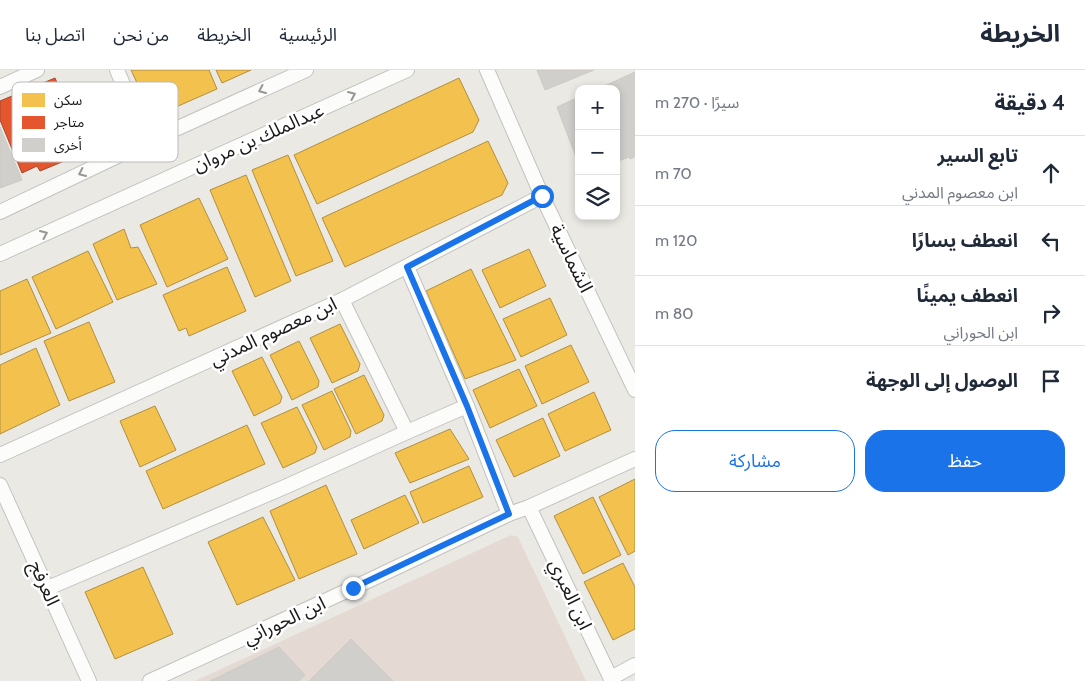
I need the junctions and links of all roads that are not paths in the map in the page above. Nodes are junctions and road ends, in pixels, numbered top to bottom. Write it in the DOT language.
graph roads {
  1 [pos="36,70"];
  2 [pos="117,70"];
  3 [pos="306,70"];
  4 [pos="407,70"];
  5 [pos="487,70"];
  6 [pos="20,73"];
  7 [pos="122,82"];
  8 [pos="0,87"];
  9 [pos="178,128"];
  10 [pos="105,162"];
  11 [pos="542,196"];
  12 [pos="0,212"];
  13 [pos="0,254"];
  14 [pos="407,267"];
  15 [pos="342,300"];
  16 [pos="635,390"];
  17 [pos="467,406"];
  18 [pos="407,432"];
  19 [pos="0,455"];
  20 [pos="635,459"];
  21 [pos="0,485"];
  22 [pos="530,507"];
  23 [pos="509,514"];
  24 [pos="48,588"];
  25 [pos="635,666"];
  26 [pos="611,680"];
  27 [pos="89,681"];
  28 [pos="150,681"];
  1 -- 6 [label="street"];
  2 -- 7 [label="street"];
  3 -- 9 [label="street, one-way"];
  13 -- 4 [label="street, عبدالملك بن مروان, one-way"];
  5 -- 11 [label="street, الشماسية"];
  6 -- 8 [label="street"];
  10 -- 12 [label="street, one-way"];
  11 -- 14 [label="street, ابن معصوم المدني"];
  11 -- 16 [label="street, الشماسية"];
  14 -- 15 [label="street, ابن معصوم المدني"];
  14 -- 17 [label="street"];
  15 -- 18 [label="street"];
  15 -- 19 [label="street, ابن معصوم المدني"];
  17 -- 18 [label="street"];
  17 -- 23 [label="street"];
  18 -- 24 [label="street"];
  20 -- 22 [label="street, ابن الحوراني"];
  21 -- 24 [label="street, العرفج"];
  22 -- 23 [label="street, ابن الحوراني"];
  22 -- 26 [label="street, ابن العبري"];
  23 -- 28 [label="street, ابن الحوراني"];
  24 -- 27 [label="street, العرفج"];
  25 -- 26 [label="street"];
}
